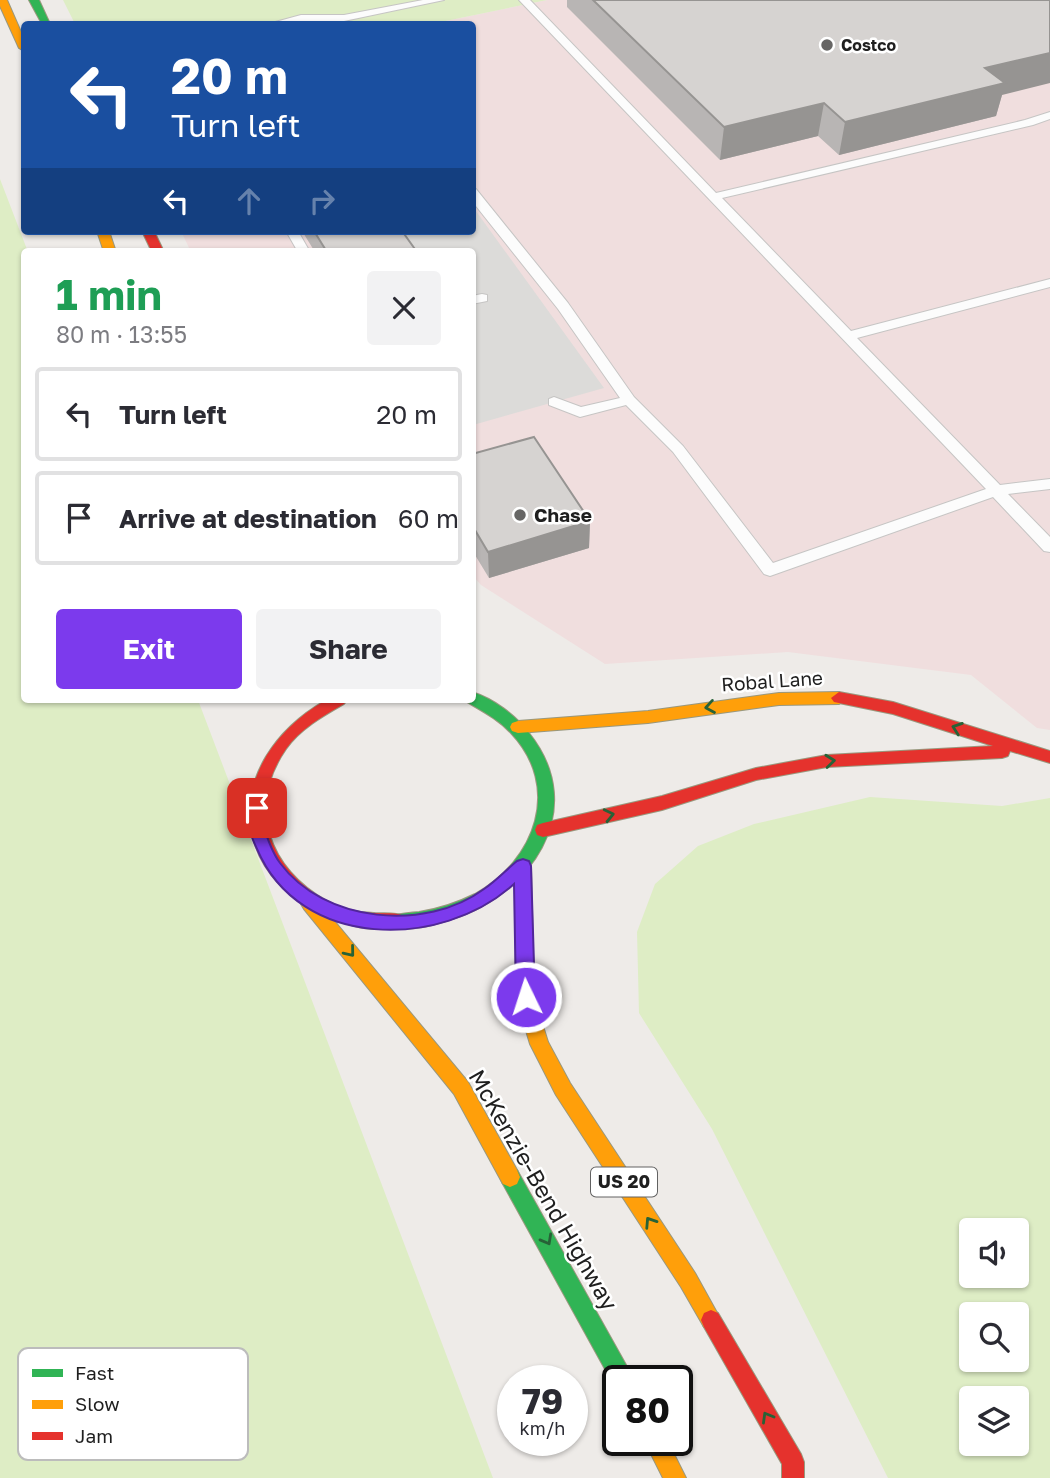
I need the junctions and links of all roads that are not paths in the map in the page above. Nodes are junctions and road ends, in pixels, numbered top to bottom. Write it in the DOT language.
graph roads {
  1 [pos="2,0"];
  2 [pos="34,0"];
  3 [pos="439,0"];
  4 [pos="524,0"];
  5 [pos="44,21"];
  6 [pos="290,21"];
  7 [pos="347,21"];
  8 [pos="21,41"];
  9 [pos="1050,115"];
  10 [pos="476,197"];
  11 [pos="713,197"];
  12 [pos="1050,283"];
  13 [pos="848,336"];
  14 [pos="629,400"];
  15 [pos="554,402"];
  16 [pos="1050,484"];
  17 [pos="995,491"];
  18 [pos="1050,547"];
  19 [pos="480,701"];
  20 [pos="333,703"];
  21 [pos="289,712"];
  22 [pos="518,726"];
  23 [pos="275,748"];
  24 [pos="1021,751"];
  25 [pos="1050,757"];
  26 [pos="543,830"];
  27 [pos="523,866"];
  28 [pos="307,900"];
  29 [pos="615,1365"];
  30 [pos="663,1456"];
  31 [pos="675,1478"];
  32 [pos="793,1478"];
  1 -- 8 [label="main road"];
  2 -- 5 [label="main road"];
  3 -- 7 [label="lane"];
  4 -- 11 [label="lane"];
  6 -- 7 [label="lane"];
  9 -- 11 [label="lane"];
  10 -- 14 [label="lane"];
  11 -- 13 [label="lane"];
  12 -- 13 [label="lane"];
  13 -- 17 [label="lane"];
  14 -- 15 [label="lane"];
  14 -- 17 [label="lane"];
  16 -- 17 [label="lane"];
  17 -- 18 [label="lane"];
  19 -- 22 [label="main road"];
  20 -- 23 [label="main road"];
  21 -- 23 [label="main road"];
  24 -- 22 [label="main road, Robal Lane, one-way"];
  22 -- 26 [label="main road"];
  23 -- 28 [label="main road"];
  24 -- 25 [label="main road, Robal Lane"];
  26 -- 24 [label="main road, Robal Lane, one-way"];
  26 -- 27 [label="main road"];
  27 -- 28 [label="main road"];
  32 -- 27 [label="main road, US 20, one-way"];
  28 -- 29 [label="main road, McKenzie-Bend Highway, one-way"];
  30 -- 31 [label="main road"];
}
